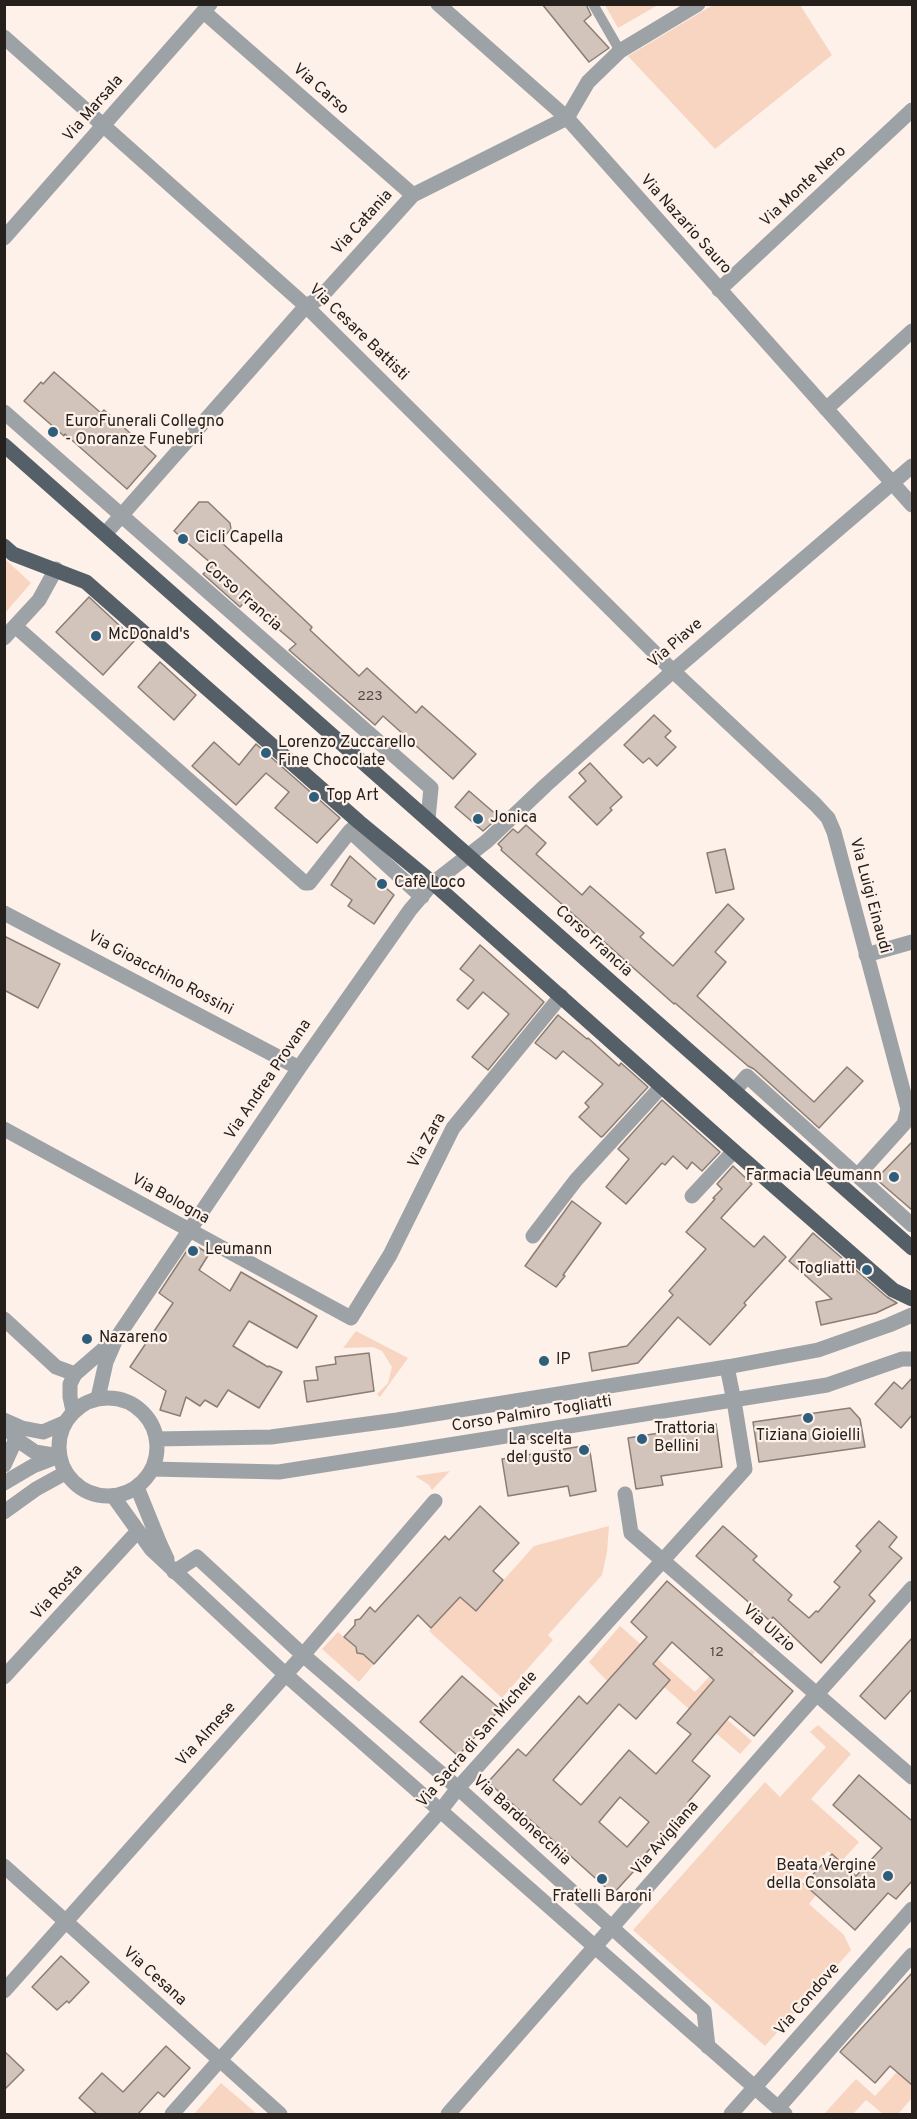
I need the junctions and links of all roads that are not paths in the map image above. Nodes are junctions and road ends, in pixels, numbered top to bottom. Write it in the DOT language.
graph roads {
  1 [pos="438,4"];
  2 [pos="593,4"];
  3 [pos="698,4"];
  4 [pos="207,8"];
  5 [pos="4,37"];
  6 [pos="620,51"];
  7 [pos="912,110"];
  8 [pos="567,118"];
  9 [pos="104,124"];
  10 [pos="413,195"];
  11 [pos="4,238"];
  12 [pos="719,290"];
  13 [pos="306,306"];
  14 [pos="912,331"];
  15 [pos="826,409"];
  16 [pos="4,412"];
  17 [pos="4,445"];
  18 [pos="912,466"];
  19 [pos="893,481"];
  20 [pos="912,505"];
  21 [pos="121,515"];
  22 [pos="105,534"];
  23 [pos="4,546"];
  24 [pos="56,569"];
  25 [pos="15,626"];
  26 [pos="4,638"];
  27 [pos="673,671"];
  28 [pos="428,819"];
  29 [pos="355,827"];
  30 [pos="469,855"];
  31 [pos="433,883"];
  32 [pos="422,897"];
  33 [pos="4,913"];
  34 [pos="912,942"];
  35 [pos="866,955"];
  36 [pos="561,996"];
  37 [pos="299,1068"];
  38 [pos="661,1087"];
  39 [pos="734,1091"];
  40 [pos="4,1129"];
  41 [pos="734,1151"];
  42 [pos="858,1175"];
  43 [pos="692,1196"];
  44 [pos="912,1225"];
  45 [pos="188,1231"];
  46 [pos="533,1236"];
  47 [pos="912,1248"];
  48 [pos="912,1299"];
  49 [pos="912,1315"];
  50 [pos="351,1318"];
  51 [pos="4,1319"];
  52 [pos="116,1339"];
  53 [pos="912,1359"];
  54 [pos="727,1367"];
  55 [pos="75,1374"];
  56 [pos="98,1398"];
  57 [pos="735,1401"];
  58 [pos="68,1417"];
  59 [pos="4,1422"];
  60 [pos="16,1439"];
  61 [pos="156,1439"];
  62 [pos="58,1456"];
  63 [pos="4,1465"];
  64 [pos="152,1469"];
  65 [pos="65,1473"];
  66 [pos="4,1482"];
  67 [pos="137,1487"];
  68 [pos="625,1494"];
  69 [pos="113,1496"];
  70 [pos="435,1501"];
  71 [pos="4,1512"];
  72 [pos="137,1532"];
  73 [pos="662,1560"];
  74 [pos="174,1572"];
  75 [pos="912,1588"];
  76 [pos="303,1655"];
  77 [pos="285,1674"];
  78 [pos="4,1677"];
  79 [pos="816,1695"];
  80 [pos="912,1777"];
  81 [pos="458,1788"];
  82 [pos="441,1810"];
  83 [pos="4,1866"];
  84 [pos="912,1909"];
  85 [pos="66,1921"];
  86 [pos="612,1928"];
  87 [pos="594,1948"];
  88 [pos="912,1955"];
  89 [pos="4,1990"];
  90 [pos="708,2048"];
  91 [pos="220,2060"];
  92 [pos="755,2088"];
  93 [pos="782,2111"];
  94 [pos="172,2115"];
  95 [pos="280,2115"];
  96 [pos="448,2115"];
  97 [pos="731,2115"];
  1 -- 8 [label="street, Via Nazario Sauro"];
  2 -- 6 [label="lane"];
  3 -- 6 [label="street"];
  4 -- 9 [label="street, Via Marsala"];
  4 -- 10 [label="street, Via Carso"];
  5 -- 9 [label="street, Via Cesare Battisti"];
  6 -- 8 [label="street"];
  7 -- 12 [label="street, Via Monte Nero"];
  8 -- 10 [label="street, Via Catania"];
  8 -- 12 [label="street, Via Nazario Sauro"];
  9 -- 11 [label="street, Via Marsala"];
  9 -- 13 [label="street, Via Cesare Battisti"];
  10 -- 13 [label="street, Via Catania"];
  12 -- 15 [label="street, Via Nazario Sauro"];
  13 -- 21 [label="street, Via Catania"];
  13 -- 27 [label="street, Via Cesare Battisti"];
  14 -- 15 [label="street"];
  15 -- 19 [label="street, Via Nazario Sauro"];
  16 -- 21 [label="street, Corso Francia"];
  17 -- 22 [label="main road, Corso Francia"];
  18 -- 19 [label="street, Via Piave"];
  19 -- 20 [label="street, Via Nazario Sauro"];
  19 -- 27 [label="street, Via Piave"];
  21 -- 22 [label="street, Via Catania"];
  21 -- 28 [label="street, Corso Francia"];
  22 -- 28 [label="main road, Corso Francia"];
  23 -- 24 [label="main road"];
  24 -- 25 [label="street"];
  24 -- 29 [label="main road"];
  25 -- 26 [label="street"];
  25 -- 29 [label="street"];
  27 -- 30 [label="street, Via Piave"];
  27 -- 35 [label="street, Via Luigi Einaudi"];
  28 -- 30 [label="main road, Corso Francia"];
  29 -- 31 [label="main road"];
  29 -- 32 [label="street"];
  30 -- 31 [label="street, Via Andrea Provana"];
  30 -- 39 [label="main road, Corso Francia"];
  31 -- 32 [label="street, Via Andrea Provana"];
  31 -- 36 [label="main road"];
  32 -- 37 [label="street, Via Andrea Provana"];
  33 -- 37 [label="street, Via Gioacchino Rossini"];
  34 -- 35 [label="street"];
  35 -- 42 [label="street, Via Luigi Einaudi"];
  36 -- 38 [label="main road"];
  36 -- 50 [label="street, Via Zara"];
  37 -- 45 [label="street, Via Andrea Provana"];
  38 -- 41 [label="main road"];
  38 -- 46 [label="street"];
  39 -- 42 [label="street"];
  39 -- 47 [label="main road, Corso Francia"];
  40 -- 45 [label="street, Via Bologna"];
  41 -- 43 [label="street"];
  41 -- 48 [label="main road"];
  42 -- 44 [label="street"];
  45 -- 50 [label="street, Via Bologna"];
  45 -- 52 [label="street, Via Andrea Provana"];
  49 -- 54 [label="street, Corso Palmiro Togliatti"];
  51 -- 55 [label="street"];
  52 -- 55 [label="street, Via Andrea Provana"];
  52 -- 56 [label="street, Via Andrea Provana"];
  53 -- 57 [label="street, Corso Palmiro Togliatti"];
  54 -- 57 [label="street, Via Sacra di San Michele"];
  54 -- 61 [label="street, Corso Palmiro Togliatti"];
  55 -- 58 [label="street"];
  56 -- 58 [label="street"];
  56 -- 61 [label="street"];
  57 -- 64 [label="street, Corso Palmiro Togliatti"];
  57 -- 73 [label="street, Via Sacra di San Michele"];
  58 -- 59 [label="street"];
  58 -- 62 [label="street"];
  59 -- 60 [label="street"];
  60 -- 62 [label="street"];
  60 -- 63 [label="street"];
  61 -- 64 [label="street"];
  62 -- 65 [label="street"];
  62 -- 66 [label="street"];
  64 -- 67 [label="street"];
  65 -- 69 [label="street"];
  65 -- 71 [label="street"];
  67 -- 69 [label="street"];
  67 -- 74 [label="street"];
  68 -- 73 [label="street, Via Ulzio"];
  69 -- 72 [label="street"];
  70 -- 76 [label="street, Via Almese"];
  72 -- 74 [label="street"];
  72 -- 78 [label="street, Via Rosta"];
  73 -- 79 [label="street, Via Ulzio"];
  73 -- 81 [label="street, Via Sacra di San Michele"];
  74 -- 76 [label="street, Via Bardonecchia"];
  74 -- 77 [label="street"];
  75 -- 79 [label="street, Via Avigliana"];
  76 -- 77 [label="street, Via Almese"];
  76 -- 81 [label="street, Via Bardonecchia"];
  77 -- 82 [label="street"];
  77 -- 85 [label="street, Via Almese"];
  79 -- 80 [label="street, Via Ulzio"];
  79 -- 86 [label="street, Via Avigliana"];
  81 -- 82 [label="street, Via Sacra di San Michele"];
  81 -- 86 [label="street, Via Bardonecchia"];
  82 -- 87 [label="street"];
  82 -- 91 [label="street, Via Sacra di San Michele"];
  83 -- 85 [label="street, Via Cesana"];
  84 -- 92 [label="street, Via Condove"];
  85 -- 89 [label="street, Via Almese"];
  85 -- 91 [label="street, Via Cesana"];
  86 -- 87 [label="street, Via Avigliana"];
  86 -- 90 [label="street, Via Bardonecchia"];
  87 -- 90 [label="street"];
  87 -- 96 [label="street, Via Avigliana"];
  88 -- 93 [label="street"];
  90 -- 92 [label="street"];
  91 -- 94 [label="street, Via Sacra di San Michele"];
  91 -- 95 [label="street, Via Cesana"];
  92 -- 93 [label="street"];
  92 -- 97 [label="street, Via Condove"];
}
